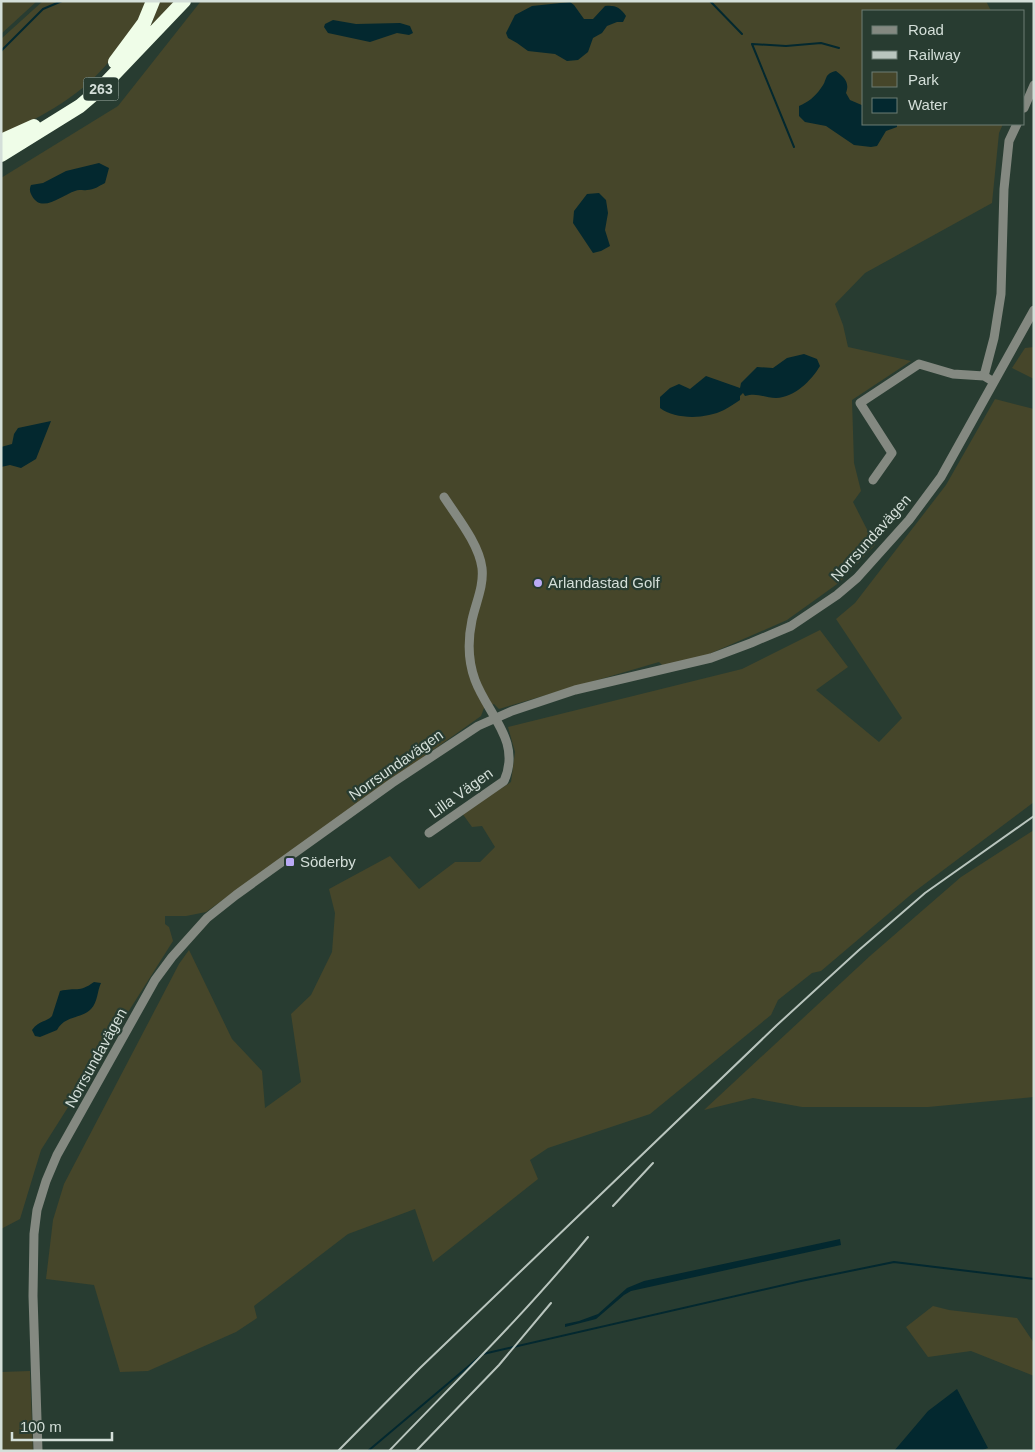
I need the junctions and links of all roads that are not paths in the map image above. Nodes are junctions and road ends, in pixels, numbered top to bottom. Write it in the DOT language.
graph roads {
  1 [pos="153,1"];
  2 [pos="184,1"];
  3 [pos="1034,85"];
  4 [pos="1025,106"];
  5 [pos="1016,125"];
  6 [pos="35,135"];
  7 [pos="1,141"];
  8 [pos="1,149"];
  9 [pos="1,155"];
  10 [pos="1034,310"];
  11 [pos="984,376"];
  12 [pos="994,382"];
  13 [pos="872,480"];
  14 [pos="444,498"];
  15 [pos="495,718"];
  16 [pos="430,833"];
  17 [pos="38,1451"];
  1 -- 7 [label="highway"];
  2 -- 6 [label="highway, 263"];
  3 -- 4 [label="street"];
  5 -- 11 [label="street"];
  6 -- 8 [label="highway"];
  6 -- 9 [label="highway, 263"];
  10 -- 12 [label="street, Norrsundavägen"];
  11 -- 12 [label="street"];
  11 -- 13 [label="street"];
  12 -- 15 [label="street, Norrsundavägen"];
  14 -- 15 [label="street, Lilla Vägen"];
  15 -- 16 [label="street, Lilla Vägen"];
  15 -- 17 [label="street, Norrsundavägen"];
}
